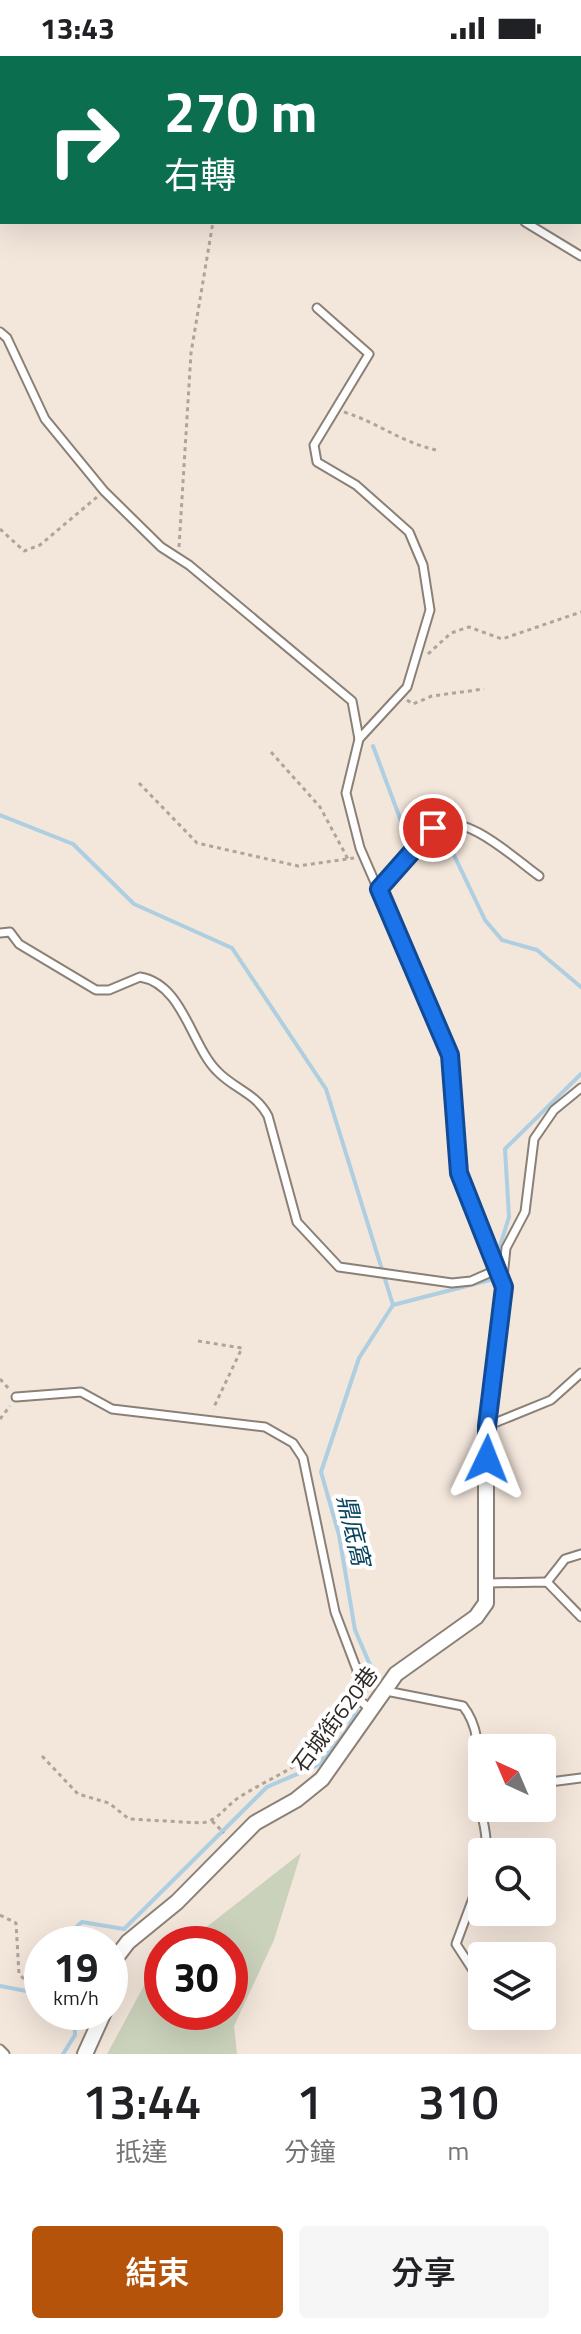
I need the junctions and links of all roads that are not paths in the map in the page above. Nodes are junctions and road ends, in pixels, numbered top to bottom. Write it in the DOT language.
graph roads {
  1 [pos="528,224"];
  2 [pos="581,256"];
  3 [pos="317,308"];
  4 [pos="0,332"];
  5 [pos="359,739"];
  6 [pos="539,876"];
  7 [pos="379,889"];
  8 [pos="0,933"];
  9 [pos="581,1088"];
  10 [pos="496,1270"];
  11 [pos="504,1287"];
  12 [pos="581,1373"];
  13 [pos="16,1397"];
  14 [pos="487,1426"];
  15 [pos="486,1442"];
  16 [pos="581,1554"];
  17 [pos="547,1582"];
  18 [pos="487,1583"];
  19 [pos="581,1617"];
  20 [pos="386,1691"];
  21 [pos="370,1709"];
  22 [pos="475,1734"];
  23 [pos="581,1778"];
  24 [pos="556,1781"];
  25 [pos="468,1912"];
  26 [pos="128,1942"];
  27 [pos="468,1962"];
  28 [pos="96,2030"];
  29 [pos="0,2049"];
  30 [pos="5,2054"];
  31 [pos="85,2054"];
  1 -- 2 [label="lane"];
  3 -- 5 [label="lane"];
  4 -- 5 [label="lane"];
  5 -- 7 [label="lane"];
  6 -- 7 [label="lane"];
  7 -- 10 [label="lane"];
  8 -- 10 [label="lane"];
  9 -- 11 [label="lane"];
  10 -- 11 [label="lane"];
  11 -- 14 [label="lane"];
  12 -- 14 [label="lane"];
  13 -- 21 [label="lane"];
  14 -- 15 [label="lane"];
  15 -- 18 [label="street, 石城街620巷"];
  16 -- 17 [label="lane"];
  17 -- 18 [label="lane"];
  17 -- 19 [label="lane"];
  18 -- 20 [label="street, 石城街620巷"];
  20 -- 21 [label="street, 石城街620巷"];
  20 -- 22 [label="lane"];
  21 -- 26 [label="street, 石城街620巷"];
  23 -- 24 [label="lane"];
  25 -- 27 [label="lane"];
  28 -- 31 [label="street"];
  29 -- 30 [label="lane"];
}
